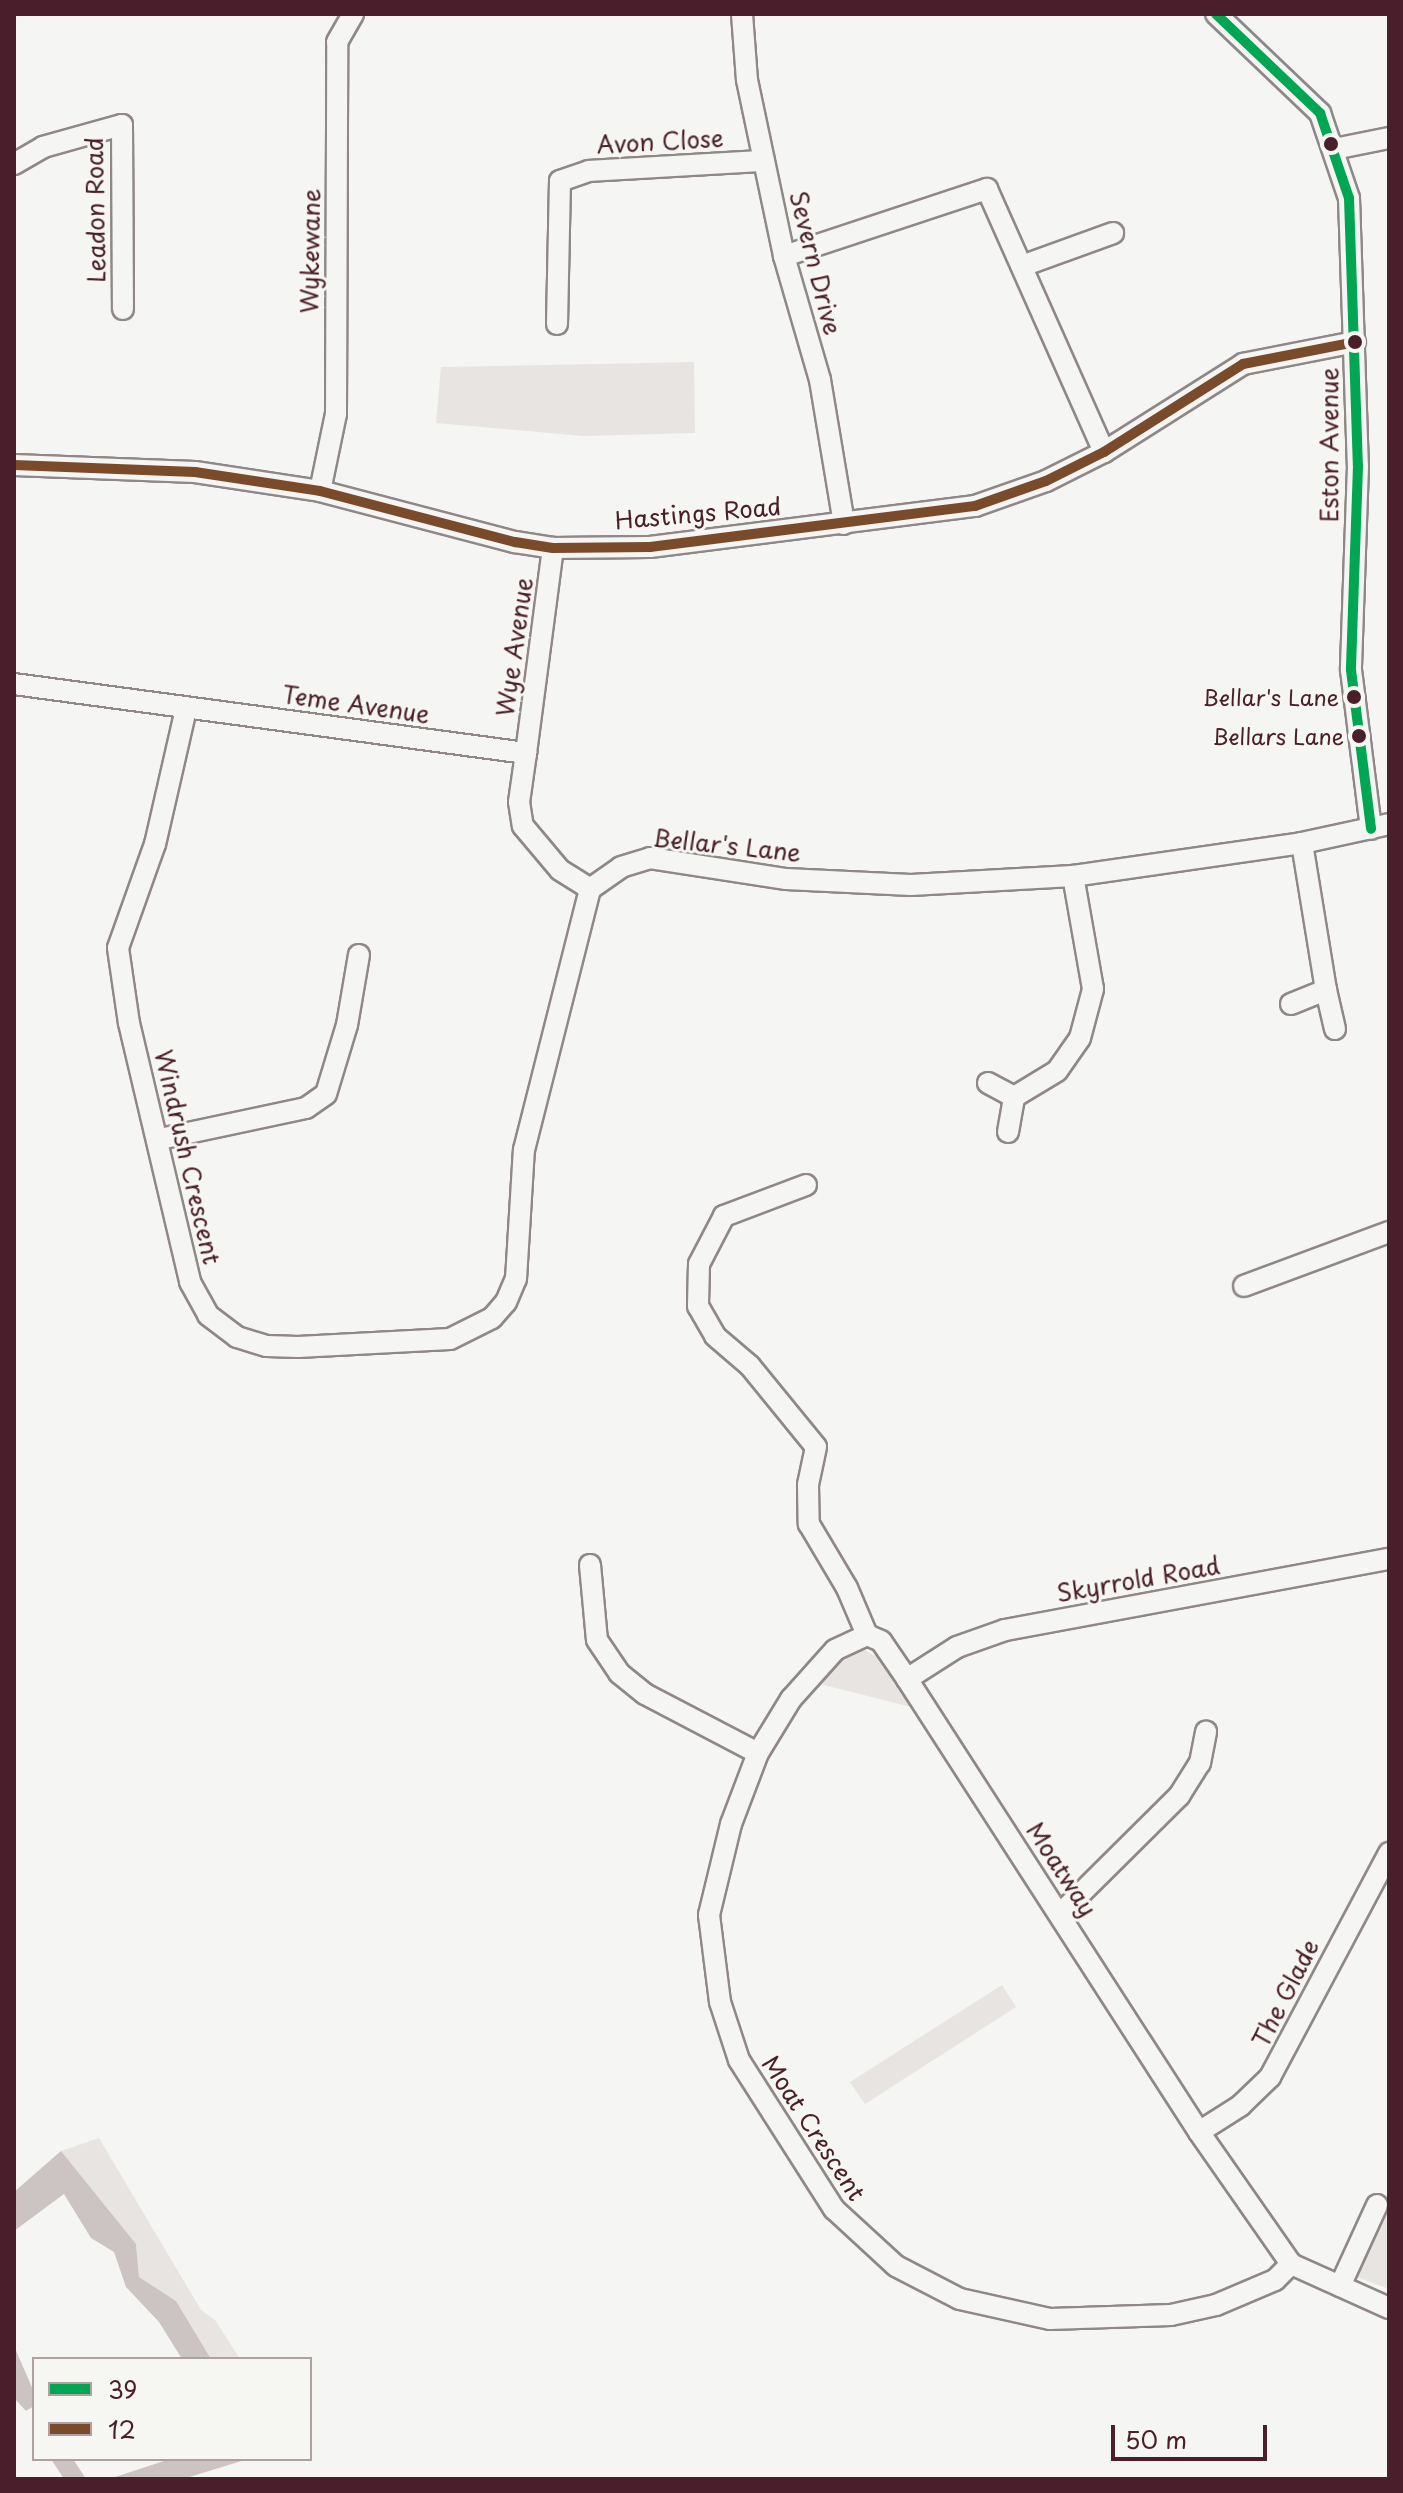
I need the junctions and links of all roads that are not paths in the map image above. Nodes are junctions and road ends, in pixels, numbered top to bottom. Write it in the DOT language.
graph roads {
  1 [pos="353,14"];
  2 [pos="742,14"];
  3 [pos="1216,14"];
  4 [pos="1389,138"];
  5 [pos="1334,149"];
  6 [pos="764,161"];
  7 [pos="14,164"];
  8 [pos="1113,233"];
  9 [pos="784,256"];
  10 [pos="1022,266"];
  11 [pos="123,309"];
  12 [pos="557,324"];
  13 [pos="1355,342"];
  14 [pos="1104,452"];
  15 [pos="14,465"];
  16 [pos="320,491"];
  17 [pos="844,524"];
  18 [pos="553,548"];
  19 [pos="14,684"];
  20 [pos="186,709"];
  21 [pos="526,753"];
  22 [pos="1380,827"];
  23 [pos="1302,843"];
  24 [pos="1073,876"];
  25 [pos="590,889"];
  26 [pos="359,955"];
  27 [pos="1326,990"];
  28 [pos="1291,1004"];
  29 [pos="1335,1029"];
  30 [pos="988,1083"];
  31 [pos="1014,1097"];
  32 [pos="1008,1132"];
  33 [pos="160,1139"];
  34 [pos="806,1185"];
  35 [pos="1389,1232"];
  36 [pos="1244,1286"];
  37 [pos="1389,1559"];
  38 [pos="590,1565"];
  39 [pos="867,1635"];
  40 [pos="907,1679"];
  41 [pos="1206,1732"];
  42 [pos="758,1753"];
  43 [pos="1389,1853"];
  44 [pos="1060,1914"];
  45 [pos="1199,2132"];
  46 [pos="1377,2205"];
  47 [pos="1291,2264"];
  48 [pos="1340,2286"];
  49 [pos="1389,2308"];
  1 -- 16 [label="street, Wykewane"];
  2 -- 6 [label="street, Severn Drive"];
  3 -- 5 [label="street, Eston Avenue"];
  4 -- 5 [label="street"];
  5 -- 13 [label="street, Eston Avenue"];
  6 -- 9 [label="street, Severn Drive"];
  6 -- 12 [label="street, Avon Close"];
  7 -- 11 [label="street, Leadon Road"];
  8 -- 10 [label="street"];
  9 -- 10 [label="street"];
  9 -- 17 [label="street, Severn Drive"];
  10 -- 14 [label="street"];
  13 -- 14 [label="street, Hastings Road"];
  13 -- 22 [label="street, Eston Avenue"];
  14 -- 17 [label="street, Hastings Road"];
  15 -- 16 [label="street, Hastings Road"];
  16 -- 18 [label="street, Hastings Road"];
  17 -- 18 [label="street, Hastings Road"];
  18 -- 21 [label="street, Wye Avenue"];
  19 -- 20 [label="street, Teme Avenue"];
  20 -- 21 [label="street, Teme Avenue"];
  20 -- 33 [label="street, Windrush Crescent"];
  21 -- 25 [label="street"];
  22 -- 23 [label="street, Bellar's Lane"];
  23 -- 24 [label="street, Bellar's Lane"];
  23 -- 27 [label="street"];
  24 -- 25 [label="street, Bellar's Lane"];
  24 -- 31 [label="street"];
  25 -- 33 [label="street, Windrush Crescent"];
  26 -- 33 [label="street"];
  27 -- 28 [label="street"];
  27 -- 29 [label="street"];
  30 -- 31 [label="street"];
  31 -- 32 [label="street"];
  34 -- 39 [label="street, Moatway"];
  35 -- 36 [label="street"];
  37 -- 40 [label="street, Skyrrold Road"];
  38 -- 42 [label="street"];
  39 -- 40 [label="street, Moatway"];
  39 -- 42 [label="street, Moat Crescent"];
  40 -- 44 [label="street, Moatway"];
  41 -- 44 [label="street"];
  42 -- 47 [label="street, Moat Crescent"];
  43 -- 45 [label="street, The Glade"];
  44 -- 45 [label="street, Moatway"];
  45 -- 47 [label="street, Moatway"];
  46 -- 48 [label="street"];
  47 -- 48 [label="street"];
  48 -- 49 [label="street"];
}
